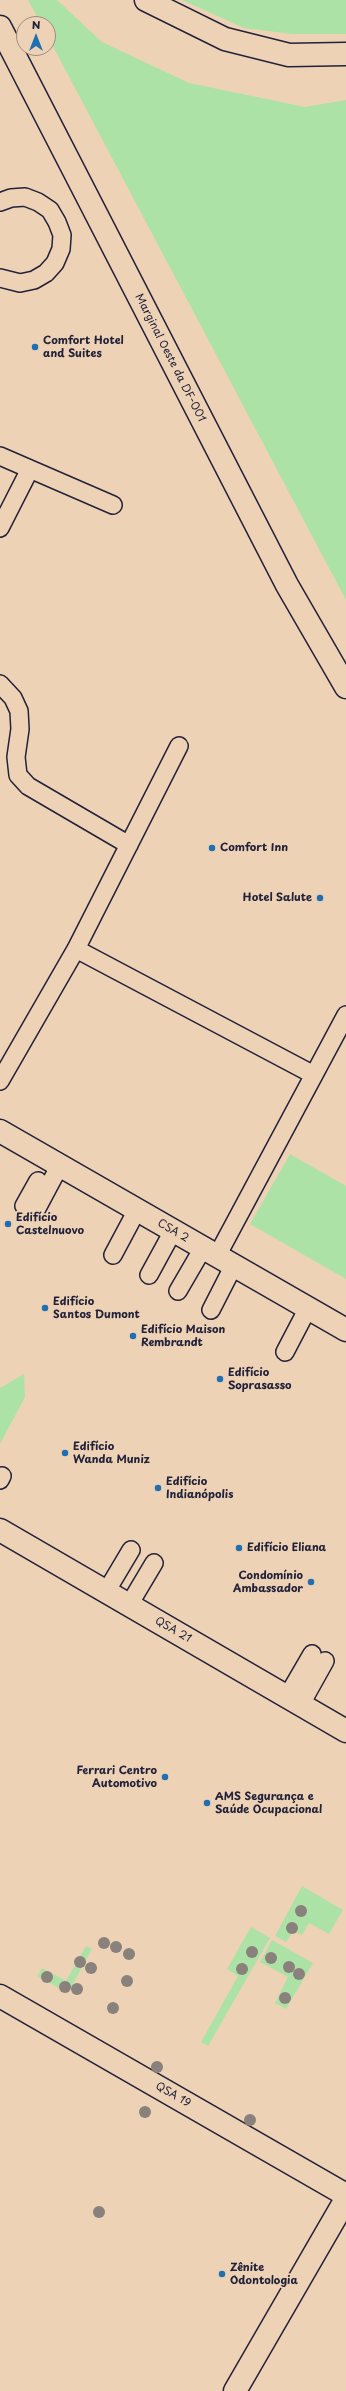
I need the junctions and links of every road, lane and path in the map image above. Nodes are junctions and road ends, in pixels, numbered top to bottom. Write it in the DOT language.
graph roads {
  1 [pos="146,0"];
  2 [pos="0,27"];
  3 [pos="5,44"];
  4 [pos="346,54"];
  5 [pos="0,202"];
  6 [pos="0,278"];
  7 [pos="0,456"];
  8 [pos="30,469"];
  9 [pos="113,505"];
  10 [pos="0,528"];
  11 [pos="0,684"];
  12 [pos="346,687"];
  13 [pos="179,746"];
  14 [pos="130,845"];
  15 [pos="76,949"];
  16 [pos="346,1015"];
  17 [pos="314,1075"];
  18 [pos="0,1081"];
  19 [pos="0,1131"];
  20 [pos="55,1163"];
  21 [pos="29,1209"];
  22 [pos="137,1210"];
  23 [pos="173,1231"];
  24 [pos="113,1255"];
  25 [pos="218,1256"];
  26 [pos="149,1275"];
  27 [pos="178,1292"];
  28 [pos="308,1308"];
  29 [pos="210,1310"];
  30 [pos="346,1330"];
  31 [pos="285,1352"];
  32 [pos="0,1530"];
  33 [pos="131,1550"];
  34 [pos="154,1563"];
  35 [pos="106,1592"];
  36 [pos="129,1605"];
  37 [pos="319,1657"];
  38 [pos="294,1701"];
  39 [pos="346,1731"];
  40 [pos="0,1996"];
  41 [pos="346,2195"];
  42 [pos="346,2198"];
  43 [pos="235,2391"];
  1 -- 4 [label="main road"];
  2 -- 3 [label="main road, Marginal Oeste da DF-001"];
  3 -- 12 [label="main road, Marginal Oeste da DF-001"];
  5 -- 6 [label="lane"];
  7 -- 8 [label="lane"];
  8 -- 9 [label="lane"];
  8 -- 10 [label="lane"];
  11 -- 14 [label="lane"];
  13 -- 14 [label="lane"];
  14 -- 15 [label="lane"];
  15 -- 17 [label="lane"];
  15 -- 18 [label="lane"];
  16 -- 17 [label="lane"];
  17 -- 25 [label="lane"];
  19 -- 20 [label="main road, CSA 2"];
  20 -- 21 [label="lane"];
  20 -- 22 [label="main road, CSA 2"];
  22 -- 23 [label="main road, CSA 2"];
  22 -- 24 [label="lane"];
  23 -- 25 [label="main road, CSA 2"];
  23 -- 26 [label="lane"];
  25 -- 27 [label="lane"];
  25 -- 28 [label="main road, CSA 2"];
  25 -- 29 [label="lane"];
  28 -- 30 [label="main road, CSA 2"];
  28 -- 31 [label="lane"];
  32 -- 35 [label="main road, QSA 21"];
  33 -- 35 [label="lane"];
  34 -- 36 [label="lane"];
  35 -- 36 [label="main road, QSA 21"];
  36 -- 38 [label="main road, QSA 21"];
  37 -- 38 [label="lane"];
  38 -- 39 [label="main road, QSA 21"];
  40 -- 41 [label="main road, QSA 19"];
  42 -- 43 [label="main road"];
}
